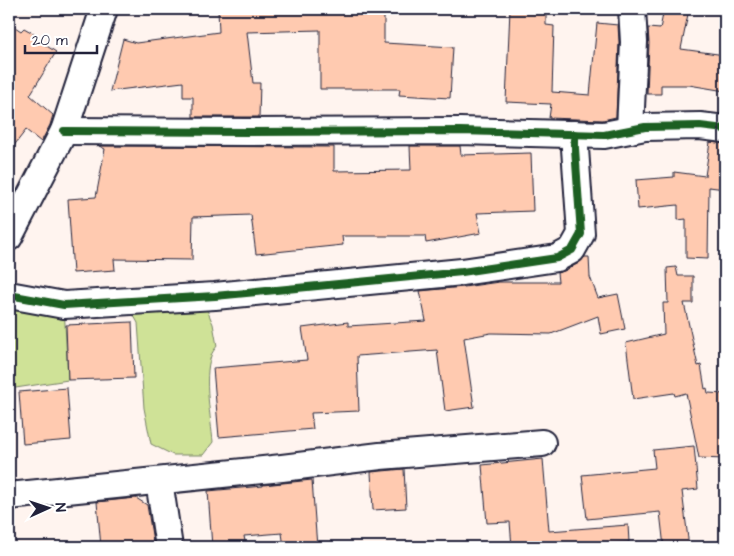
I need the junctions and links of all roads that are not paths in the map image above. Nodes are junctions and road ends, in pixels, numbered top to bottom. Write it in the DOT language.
graph roads {
  1 [pos="104,9"];
  2 [pos="632,9"];
  3 [pos="725,128"];
  4 [pos="630,130"];
  5 [pos="64,131"];
  6 [pos="574,134"];
  7 [pos="9,237"];
  8 [pos="9,295"];
  9 [pos="542,443"];
  10 [pos="158,481"];
  11 [pos="9,496"];
  12 [pos="169,547"];
  1 -- 5 [label="street"];
  2 -- 4 [label="street"];
  3 -- 4 [label="street"];
  4 -- 6 [label="street"];
  5 -- 6 [label="street"];
  5 -- 7 [label="street"];
  6 -- 8 [label="street"];
  9 -- 10 [label="street"];
  10 -- 11 [label="street"];
  10 -- 12 [label="street"];
}
